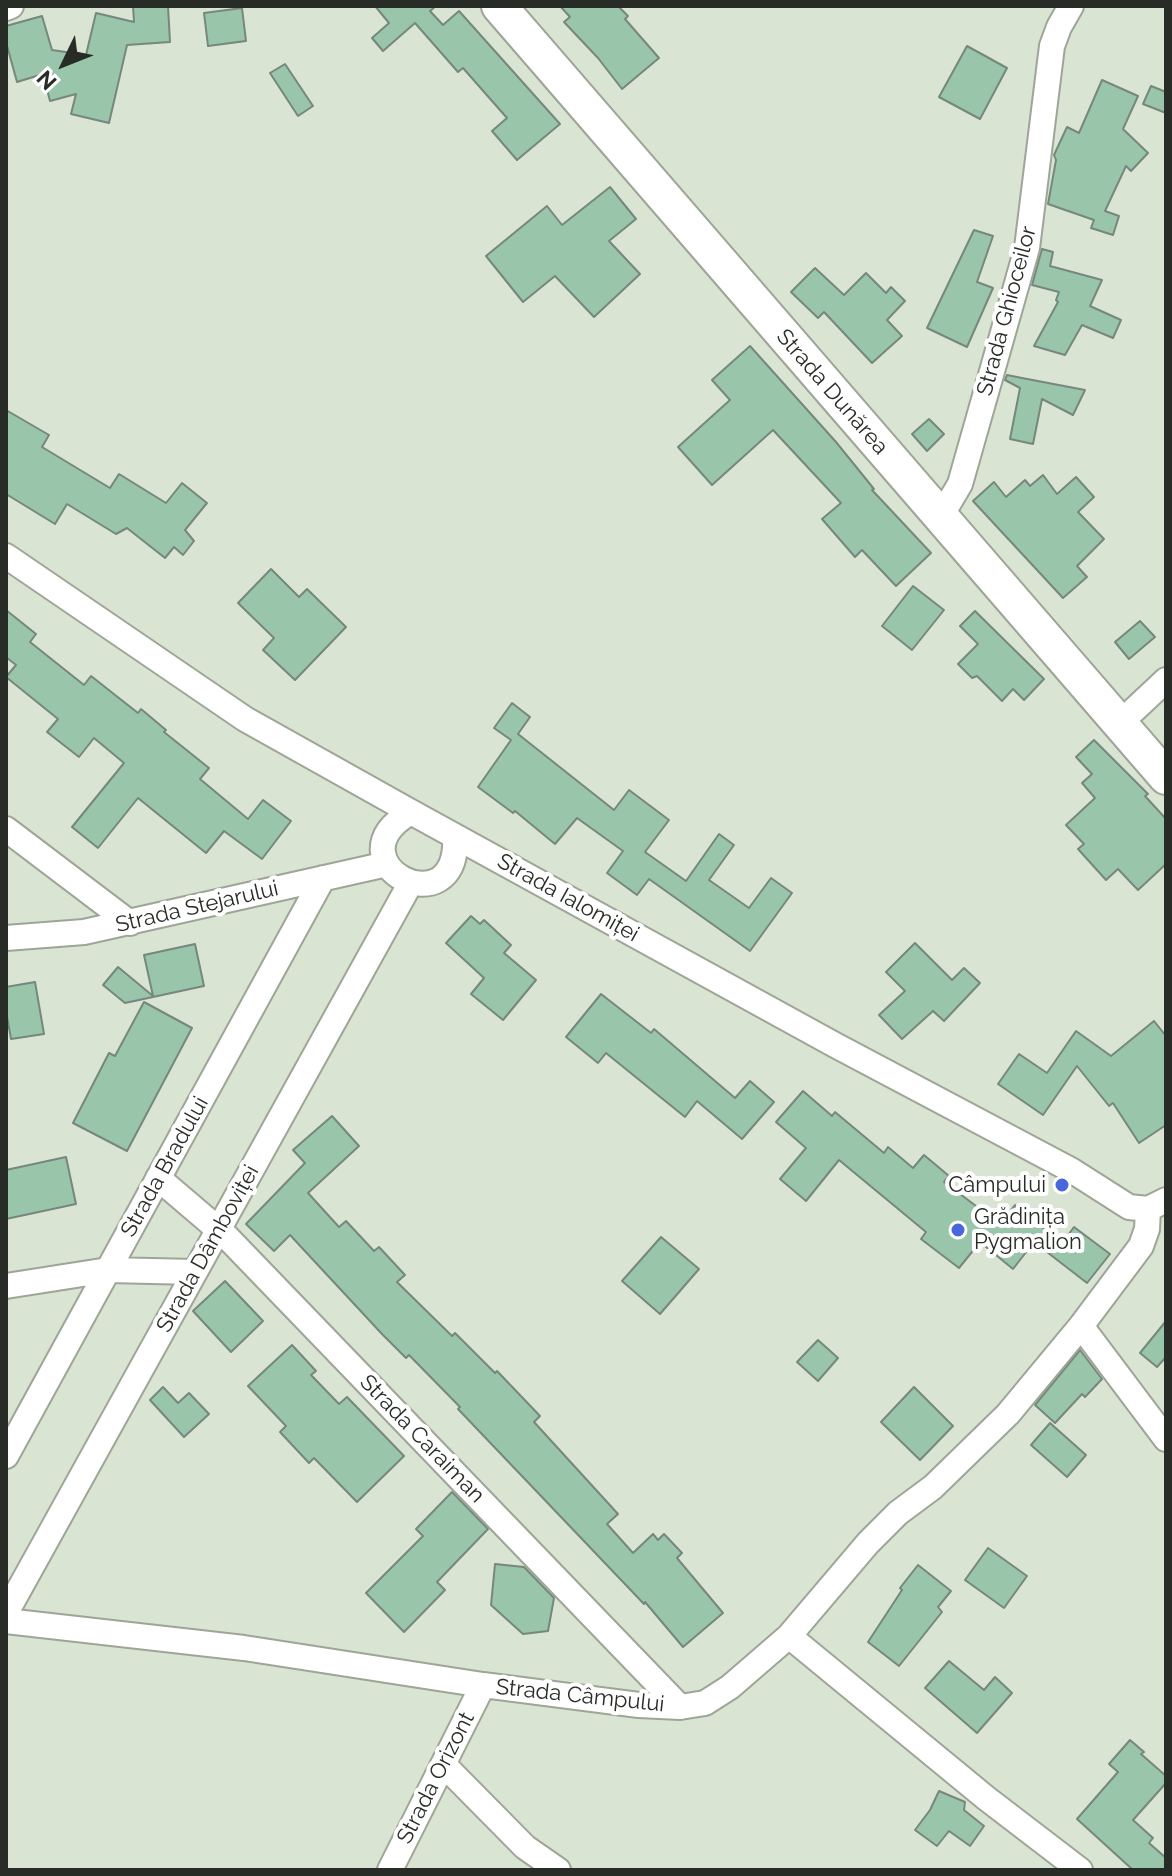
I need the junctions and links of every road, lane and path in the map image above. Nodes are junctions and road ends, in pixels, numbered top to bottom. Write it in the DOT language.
graph roads {
  1 [pos="499,6"];
  2 [pos="1071,6"];
  3 [pos="940,518"];
  4 [pos="6,556"];
  5 [pos="1166,680"];
  6 [pos="1119,724"];
  7 [pos="1166,777"];
  8 [pos="411,812"];
  9 [pos="6,829"];
  10 [pos="455,836"];
  11 [pos="387,864"];
  12 [pos="323,878"];
  13 [pos="410,884"];
  14 [pos="130,923"];
  15 [pos="6,938"];
  16 [pos="158,1178"];
  17 [pos="1157,1205"];
  18 [pos="219,1229"];
  19 [pos="108,1270"];
  20 [pos="195,1272"];
  21 [pos="6,1286"];
  22 [pos="1081,1326"];
  23 [pos="1166,1439"];
  24 [pos="6,1456"];
  25 [pos="6,1613"];
  26 [pos="6,1621"];
  27 [pos="789,1636"];
  28 [pos="483,1685"];
  29 [pos="680,1707"];
  30 [pos="444,1765"];
  31 [pos="390,1870"];
  32 [pos="558,1870"];
  33 [pos="1080,1870"];
  1 -- 3 [label="street, Strada Dunărea"];
  2 -- 3 [label="street, Strada Ghioceilor"];
  3 -- 6 [label="street, Strada Dunărea"];
  4 -- 8 [label="street, Strada Ialomiței"];
  5 -- 6 [label="street"];
  6 -- 7 [label="street, Strada Dunărea"];
  8 -- 10 [label="street, Strada Ialomiței"];
  8 -- 11 [label="street"];
  9 -- 14 [label="street"];
  10 -- 13 [label="street"];
  10 -- 17 [label="street, Strada Ialomiței"];
  11 -- 12 [label="street, Strada Stejarului"];
  11 -- 13 [label="street"];
  12 -- 14 [label="street, Strada Stejarului"];
  12 -- 16 [label="street, Strada Bradului"];
  13 -- 18 [label="street, Strada Dâmboviței"];
  14 -- 15 [label="street, Strada Stejarului"];
  16 -- 18 [label="street, Strada Caraiman"];
  16 -- 19 [label="street, Strada Bradului"];
  17 -- 22 [label="street, Strada Câmpului"];
  18 -- 20 [label="street, Strada Dâmboviței"];
  18 -- 29 [label="street, Strada Caraiman"];
  19 -- 20 [label="street"];
  19 -- 21 [label="street"];
  19 -- 24 [label="street, Strada Bradului"];
  20 -- 25 [label="street, Strada Dâmboviței"];
  22 -- 23 [label="street"];
  22 -- 27 [label="street, Strada Câmpului"];
  26 -- 28 [label="street, Strada Câmpului"];
  27 -- 29 [label="street, Strada Câmpului"];
  27 -- 33 [label="street"];
  28 -- 29 [label="street, Strada Câmpului"];
  28 -- 30 [label="street, Strada Orizont"];
  30 -- 31 [label="street, Strada Orizont"];
  30 -- 32 [label="street"];
}
